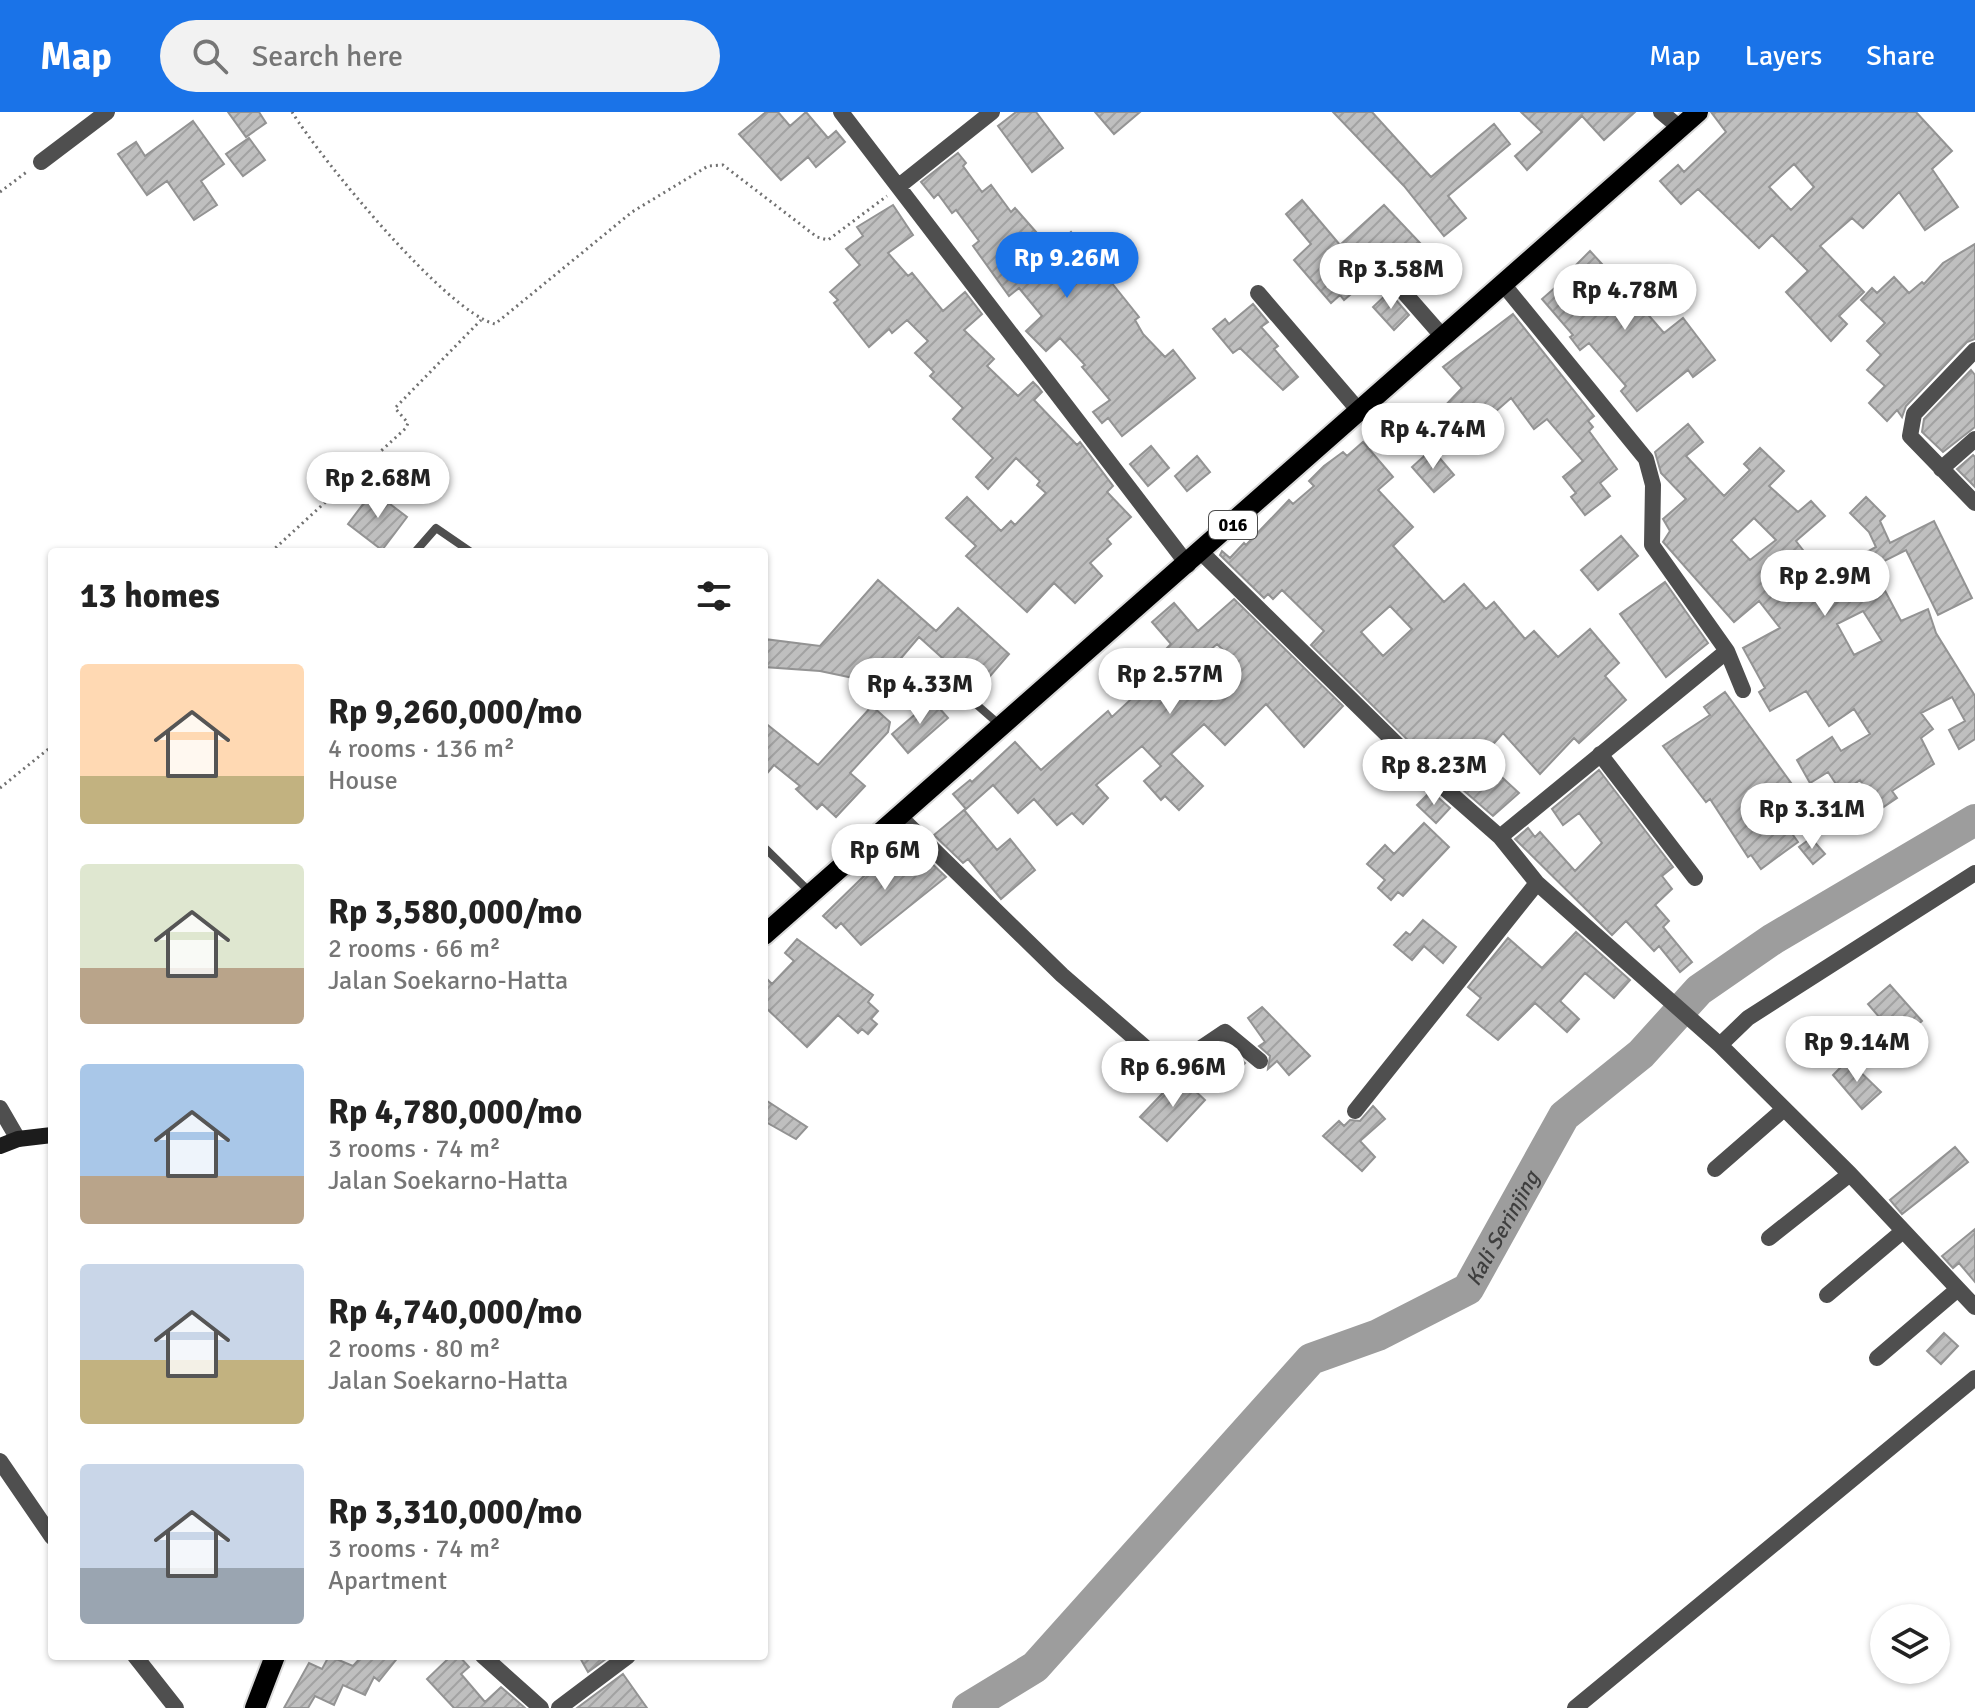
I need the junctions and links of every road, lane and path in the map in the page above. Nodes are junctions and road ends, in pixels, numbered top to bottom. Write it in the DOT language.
graph roads {
  1 [pos="107,112"];
  2 [pos="292,112"];
  3 [pos="841,112"];
  4 [pos="992,112"];
  5 [pos="1661,112"];
  6 [pos="1698,112"];
  7 [pos="1680,128"];
  8 [pos="41,162"];
  9 [pos="899,186"];
  10 [pos="0,192"];
  11 [pos="1387,273"];
  12 [pos="1503,284"];
  13 [pos="1258,293"];
  14 [pos="482,319"];
  15 [pos="1434,326"];
  16 [pos="1975,350"];
  17 [pos="1360,412"];
  18 [pos="1975,439"];
  19 [pos="1941,469"];
  20 [pos="1975,503"];
  21 [pos="275,548"];
  22 [pos="418,548"];
  23 [pos="465,548"];
  24 [pos="1195,559"];
  25 [pos="1727,651"];
  26 [pos="936,669"];
  27 [pos="1743,690"];
  28 [pos="1001,727"];
  29 [pos="48,749"];
  30 [pos="1600,754"];
  31 [pos="0,788"];
  32 [pos="899,816"];
  33 [pos="1500,837"];
  34 [pos="768,851"];
  35 [pos="1975,873"];
  36 [pos="1695,878"];
  37 [pos="1537,883"];
  38 [pos="812,894"];
  39 [pos="768,932"];
  40 [pos="1720,1045"];
  41 [pos="1260,1061"];
  42 [pos="0,1108"];
  43 [pos="1784,1109"];
  44 [pos="1355,1111"];
  45 [pos="48,1135"];
  46 [pos="18,1139"];
  47 [pos="0,1146"];
  48 [pos="1715,1169"];
  49 [pos="1850,1174"];
  50 [pos="1903,1231"];
  51 [pos="1769,1238"];
  52 [pos="1958,1289"];
  53 [pos="1827,1295"];
  54 [pos="1975,1307"];
  55 [pos="1877,1358"];
  56 [pos="1975,1378"];
  57 [pos="0,1461"];
  58 [pos="48,1531"];
  59 [pos="138,1660"];
  60 [pos="273,1660"];
  61 [pos="487,1660"];
  62 [pos="623,1660"];
  63 [pos="176,1708"];
  64 [pos="255,1708"];
  65 [pos="541,1708"];
  66 [pos="559,1708"];
  67 [pos="1575,1708"];
  1 -- 8 [label="street"];
  2 -- 14 [label="path"];
  3 -- 9 [label="street"];
  4 -- 9 [label="street"];
  5 -- 7 [label="street"];
  6 -- 7 [label="main road, 016"];
  7 -- 12 [label="main road, 016"];
  8 -- 10 [label="path"];
  9 -- 14 [label="path"];
  9 -- 24 [label="street"];
  11 -- 15 [label="street"];
  12 -- 15 [label="main road, 016"];
  12 -- 25 [label="street"];
  13 -- 17 [label="street"];
  14 -- 21 [label="path"];
  15 -- 17 [label="main road, 016"];
  16 -- 19 [label="street"];
  17 -- 24 [label="main road, 016"];
  18 -- 19 [label="street"];
  19 -- 20 [label="street"];
  22 -- 23 [label="lane"];
  24 -- 28 [label="main road, 016"];
  24 -- 33 [label="street"];
  25 -- 27 [label="street"];
  25 -- 30 [label="street"];
  26 -- 28 [label="lane"];
  28 -- 32 [label="main road, 016"];
  29 -- 31 [label="path"];
  30 -- 33 [label="street"];
  30 -- 36 [label="street"];
  32 -- 38 [label="main road, 016"];
  32 -- 41 [label="street"];
  33 -- 37 [label="street"];
  34 -- 38 [label="lane"];
  35 -- 40 [label="street"];
  37 -- 40 [label="street"];
  37 -- 44 [label="street"];
  38 -- 39 [label="main road, 016"];
  40 -- 43 [label="street"];
  42 -- 46 [label="street"];
  43 -- 48 [label="street"];
  43 -- 49 [label="street"];
  45 -- 46 [label="main road"];
  46 -- 47 [label="main road"];
  49 -- 50 [label="street"];
  49 -- 51 [label="street"];
  50 -- 52 [label="street"];
  50 -- 53 [label="street"];
  52 -- 54 [label="street"];
  52 -- 55 [label="street"];
  56 -- 67 [label="street"];
  57 -- 58 [label="street"];
  59 -- 63 [label="street"];
  60 -- 64 [label="main road"];
  61 -- 65 [label="street"];
  62 -- 66 [label="street"];
}
